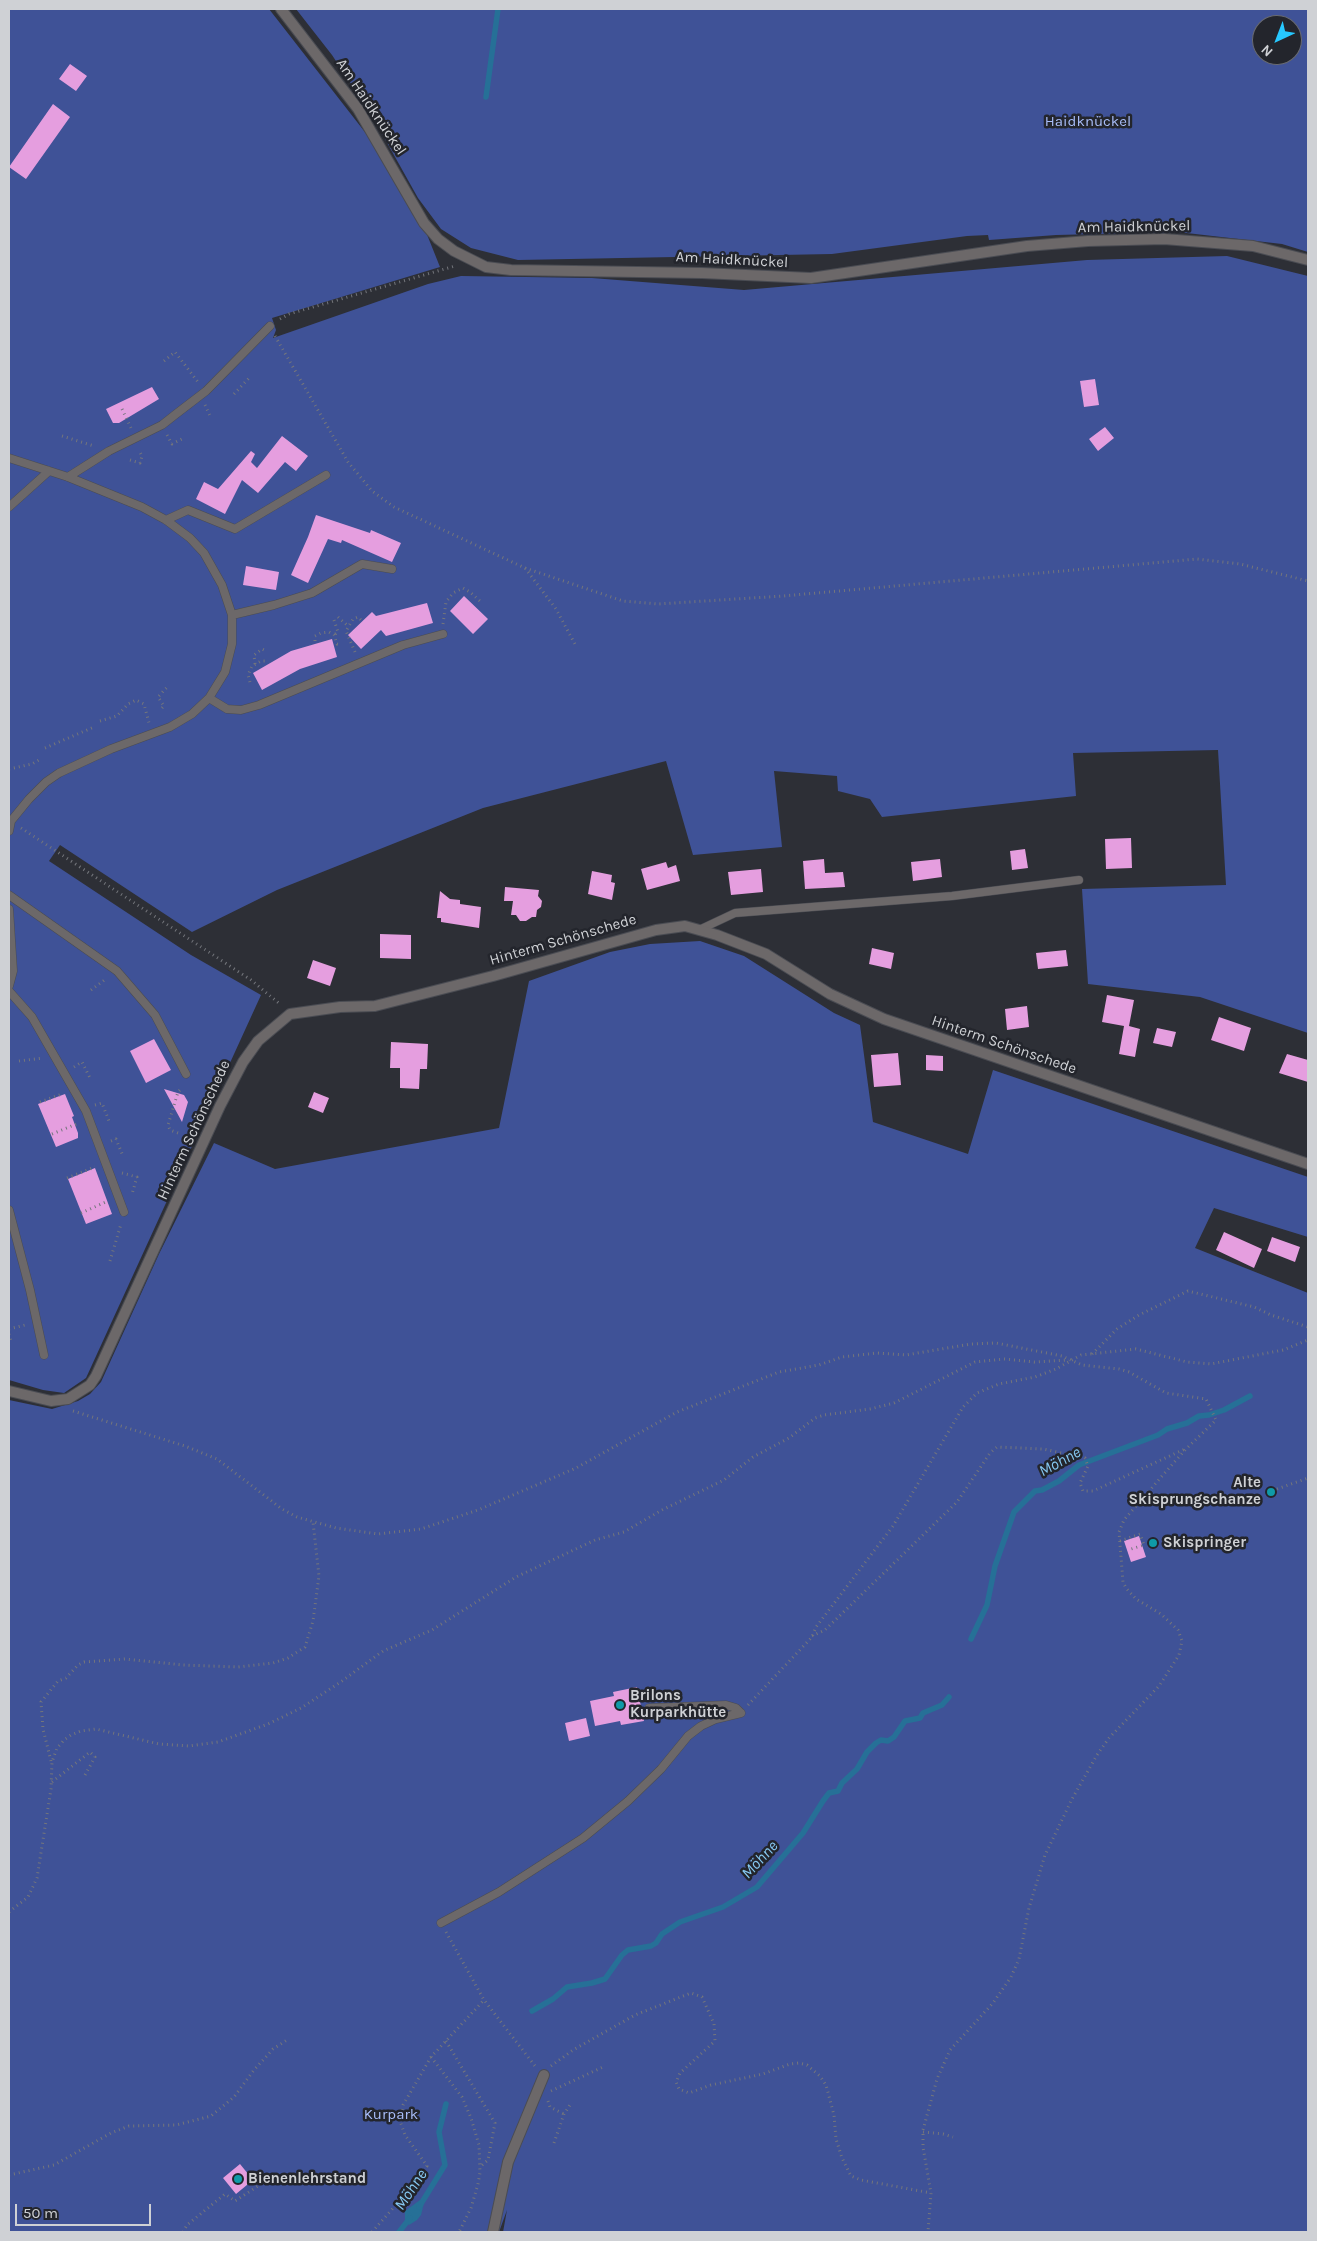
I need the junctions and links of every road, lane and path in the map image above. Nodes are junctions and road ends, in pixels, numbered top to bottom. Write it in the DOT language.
graph roads {
  1 [pos="281,9"];
  2 [pos="1308,260"];
  3 [pos="470,261"];
  4 [pos="270,326"];
  5 [pos="164,361"];
  6 [pos="251,376"];
  7 [pos="206,391"];
  8 [pos="234,394"];
  9 [pos="122,409"];
  10 [pos="62,436"];
  11 [pos="134,438"];
  12 [pos="109,451"];
  13 [pos="9,458"];
  14 [pos="130,460"];
  15 [pos="49,471"];
  16 [pos="326,474"];
  17 [pos="68,477"];
  18 [pos="9,506"];
  19 [pos="166,520"];
  20 [pos="525,568"];
  21 [pos="392,569"];
  22 [pos="1308,581"];
  23 [pos="482,602"];
  24 [pos="232,615"];
  25 [pos="361,620"];
  26 [pos="348,626"];
  27 [pos="443,634"];
  28 [pos="334,635"];
  29 [pos="315,641"];
  30 [pos="341,645"];
  31 [pos="576,646"];
  32 [pos="264,650"];
  33 [pos="265,661"];
  34 [pos="363,662"];
  35 [pos="255,664"];
  36 [pos="250,682"];
  37 [pos="169,685"];
  38 [pos="208,698"];
  39 [pos="162,708"];
  40 [pos="100,721"];
  41 [pos="94,727"];
  42 [pos="154,733"];
  43 [pos="45,748"];
  44 [pos="39,760"];
  45 [pos="9,769"];
  46 [pos="11,821"];
  47 [pos="9,830"];
  48 [pos="1079,880"];
  49 [pos="9,895"];
  50 [pos="9,909"];
  51 [pos="701,929"];
  52 [pos="117,971"];
  53 [pos="9,986"];
  54 [pos="90,990"];
  55 [pos="9,991"];
  56 [pos="290,1014"];
  57 [pos="56,1057"];
  58 [pos="19,1061"];
  59 [pos="65,1072"];
  60 [pos="186,1074"];
  61 [pos="91,1080"];
  62 [pos="182,1088"];
  63 [pos="74,1090"];
  64 [pos="40,1102"];
  65 [pos="89,1119"];
  66 [pos="178,1133"];
  67 [pos="52,1134"];
  68 [pos="1308,1164"];
  69 [pos="106,1166"];
  70 [pos="68,1178"];
  71 [pos="123,1209"];
  72 [pos="9,1210"];
  73 [pos="81,1213"];
  74 [pos="110,1262"];
  75 [pos="1308,1326"];
  76 [pos="9,1334"];
  77 [pos="1308,1340"];
  78 [pos="9,1343"];
  79 [pos="1092,1354"];
  80 [pos="44,1355"];
  81 [pos="1072,1360"];
  82 [pos="9,1391"];
  83 [pos="50,1401"];
  84 [pos="1186,1449"];
  85 [pos="1308,1478"];
  86 [pos="1277,1489"];
  87 [pos="313,1522"];
  88 [pos="1120,1540"];
  89 [pos="1131,1549"];
  90 [pos="812,1636"];
  91 [pos="649,1708"];
  92 [pos="741,1713"];
  93 [pos="52,1762"];
  94 [pos="85,1775"];
  95 [pos="52,1783"];
  96 [pos="9,1912"];
  97 [pos="441,1923"];
  98 [pos="484,2000"];
  99 [pos="287,2040"];
  100 [pos="446,2041"];
  101 [pos="431,2057"];
  102 [pos="603,2067"];
  103 [pos="544,2075"];
  104 [pos="570,2105"];
  105 [pos="564,2114"];
  106 [pos="923,2132"];
  107 [pos="953,2138"];
  108 [pos="554,2143"];
  109 [pos="480,2167"];
  110 [pos="9,2176"];
  111 [pos="258,2186"];
  112 [pos="931,2193"];
  113 [pos="183,2232"];
  114 [pos="372,2232"];
  115 [pos="459,2232"];
  116 [pos="493,2232"];
  117 [pos="928,2232"];
  1 -- 3 [label="street, Am Haidknückel"];
  2 -- 3 [label="street, Am Haidknückel"];
  3 -- 4 [label="path"];
  4 -- 7 [label="lane"];
  4 -- 20 [label="path"];
  5 -- 7 [label="path"];
  6 -- 8 [label="path"];
  7 -- 11 [label="lane"];
  9 -- 11 [label="path"];
  10 -- 12 [label="path"];
  11 -- 12 [label="lane"];
  11 -- 14 [label="path"];
  12 -- 17 [label="lane"];
  13 -- 15 [label="lane"];
  15 -- 17 [label="lane"];
  15 -- 18 [label="lane"];
  16 -- 19 [label="lane"];
  17 -- 19 [label="lane"];
  19 -- 24 [label="lane"];
  20 -- 22 [label="path"];
  20 -- 31 [label="path"];
  21 -- 24 [label="lane"];
  23 -- 27 [label="path"];
  24 -- 38 [label="lane"];
  25 -- 26 [label="path"];
  26 -- 28 [label="path"];
  26 -- 34 [label="path"];
  27 -- 34 [label="lane"];
  28 -- 29 [label="path"];
  28 -- 30 [label="path"];
  32 -- 35 [label="path"];
  33 -- 35 [label="path"];
  34 -- 38 [label="lane"];
  35 -- 36 [label="path"];
  37 -- 39 [label="path"];
  38 -- 42 [label="lane"];
  40 -- 42 [label="path"];
  41 -- 43 [label="path"];
  42 -- 46 [label="lane"];
  44 -- 45 [label="path"];
  46 -- 47 [label="lane"];
  46 -- 56 [label="path"];
  48 -- 51 [label="lane, Hinterm Schönschede"];
  49 -- 52 [label="lane"];
  50 -- 53 [label="lane"];
  51 -- 56 [label="street, Hinterm Schönschede"];
  51 -- 68 [label="street, Hinterm Schönschede"];
  52 -- 54 [label="path"];
  52 -- 60 [label="lane"];
  55 -- 57 [label="lane"];
  56 -- 83 [label="street, Hinterm Schönschede"];
  57 -- 58 [label="path"];
  57 -- 59 [label="lane"];
  59 -- 61 [label="path"];
  59 -- 63 [label="lane"];
  62 -- 66 [label="path"];
  63 -- 64 [label="path"];
  63 -- 65 [label="lane"];
  65 -- 67 [label="path"];
  65 -- 69 [label="lane"];
  69 -- 70 [label="path"];
  69 -- 71 [label="lane"];
  71 -- 73 [label="path"];
  71 -- 74 [label="path"];
  72 -- 80 [label="lane"];
  75 -- 79 [label="path"];
  76 -- 78 [label="path"];
  77 -- 79 [label="path"];
  79 -- 81 [label="path"];
  81 -- 84 [label="path"];
  81 -- 87 [label="path"];
  81 -- 90 [label="path"];
  81 -- 93 [label="path"];
  82 -- 83 [label="street, Hinterm Schönschede"];
  83 -- 87 [label="path"];
  84 -- 88 [label="path"];
  84 -- 90 [label="path"];
  85 -- 86 [label="path"];
  87 -- 93 [label="path"];
  88 -- 89 [label="path"];
  88 -- 106 [label="path"];
  90 -- 92 [label="path"];
  91 -- 92 [label="lane"];
  92 -- 97 [label="lane"];
  93 -- 95 [label="path"];
  94 -- 95 [label="path"];
  95 -- 96 [label="path"];
  97 -- 98 [label="path"];
  98 -- 100 [label="path"];
  98 -- 103 [label="path"];
  99 -- 110 [label="path"];
  100 -- 101 [label="path"];
  100 -- 109 [label="path"];
  101 -- 109 [label="path"];
  101 -- 114 [label="path"];
  102 -- 105 [label="path"];
  103 -- 112 [label="path"];
  103 -- 116 [label="street"];
  104 -- 105 [label="path"];
  105 -- 108 [label="path"];
  106 -- 107 [label="path"];
  106 -- 112 [label="path"];
  109 -- 115 [label="path"];
  111 -- 113 [label="path"];
  112 -- 117 [label="path"];
}
